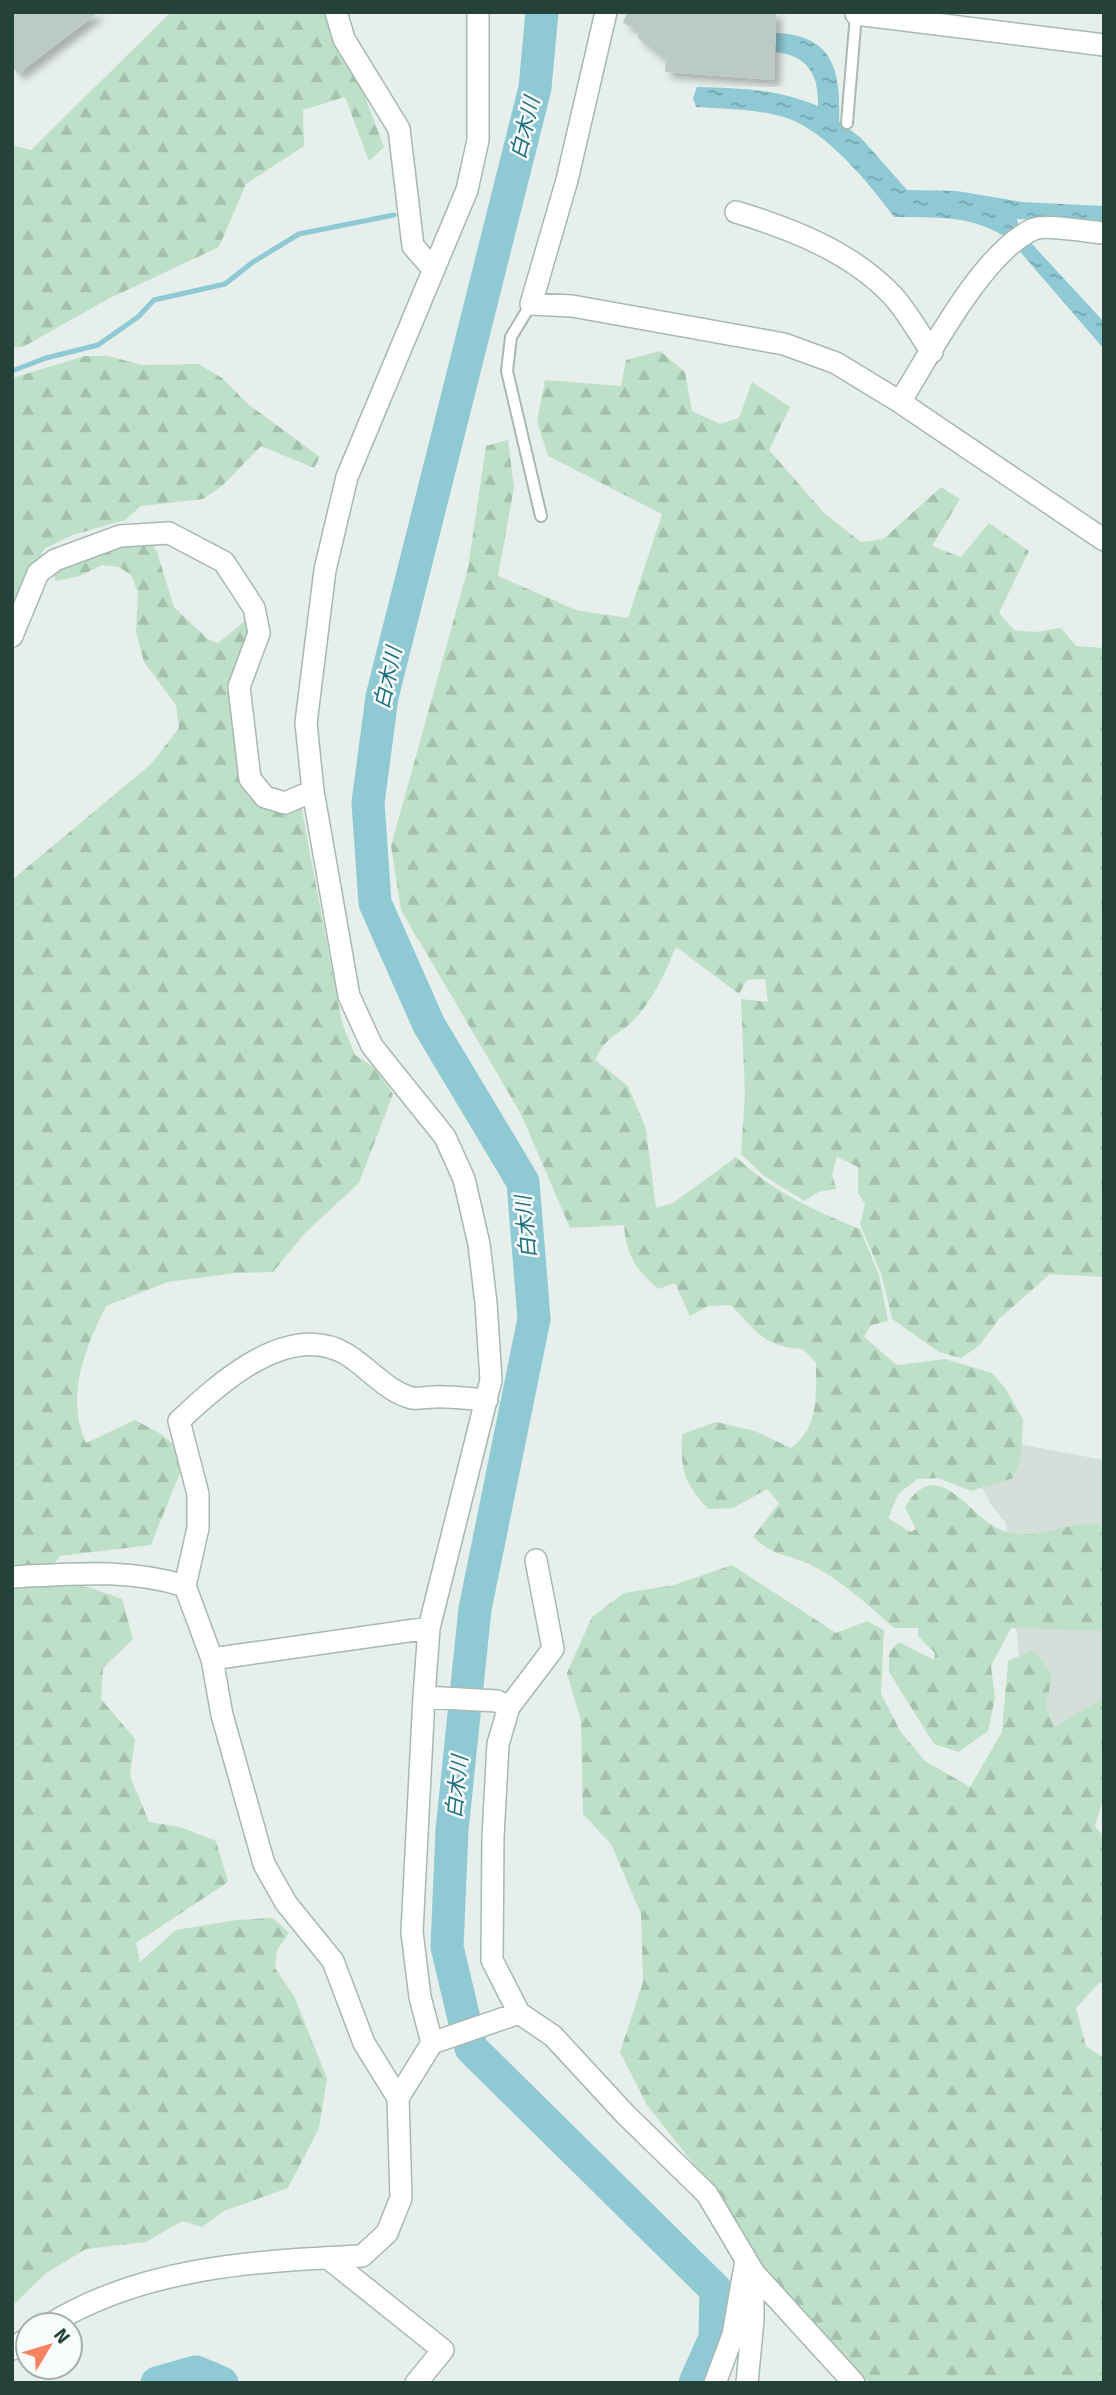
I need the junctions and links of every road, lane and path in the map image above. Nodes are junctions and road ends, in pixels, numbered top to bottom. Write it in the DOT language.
graph roads {
  1 [pos="336,12"];
  2 [pos="478,12"];
  3 [pos="607,12"];
  4 [pos="853,13"];
  5 [pos="1104,45"];
  6 [pos="847,123"];
  7 [pos="736,212"];
  8 [pos="1104,233"];
  9 [pos="434,270"];
  10 [pos="531,304"];
  11 [pos="932,352"];
  12 [pos="900,402"];
  13 [pos="541,516"];
  14 [pos="1104,540"];
  15 [pos="12,636"];
  16 [pos="313,791"];
  17 [pos="487,1400"];
  18 [pos="537,1560"];
  19 [pos="12,1577"];
  20 [pos="185,1586"];
  21 [pos="429,1628"];
  22 [pos="212,1659"];
  23 [pos="424,1697"];
  24 [pos="503,1704"];
  25 [pos="509,2017"];
  26 [pos="439,2040"];
  27 [pos="398,2098"];
  28 [pos="328,2258"];
  29 [pos="750,2266"];
  30 [pos="72,2311"];
  31 [pos="416,2383"];
  32 [pos="715,2383"];
  33 [pos="747,2383"];
  34 [pos="853,2383"];
  1 -- 9 [label="street"];
  2 -- 9 [label="street"];
  3 -- 10 [label="street"];
  4 -- 5 [label="street"];
  4 -- 6 [label="lane"];
  7 -- 11 [label="street"];
  8 -- 11 [label="street"];
  9 -- 16 [label="street"];
  10 -- 12 [label="street"];
  10 -- 13 [label="lane"];
  11 -- 12 [label="street"];
  12 -- 14 [label="street"];
  15 -- 16 [label="street"];
  16 -- 17 [label="street"];
  17 -- 20 [label="street"];
  17 -- 21 [label="street"];
  18 -- 24 [label="street"];
  19 -- 20 [label="street"];
  20 -- 22 [label="street"];
  21 -- 22 [label="street"];
  21 -- 23 [label="street"];
  22 -- 27 [label="street"];
  23 -- 24 [label="street"];
  23 -- 26 [label="street"];
  24 -- 25 [label="street"];
  25 -- 26 [label="street"];
  25 -- 29 [label="street"];
  26 -- 27 [label="street"];
  27 -- 28 [label="street"];
  28 -- 30 [label="street"];
  28 -- 31 [label="street"];
  29 -- 32 [label="street"];
  29 -- 33 [label="street"];
  29 -- 34 [label="street"];
}
